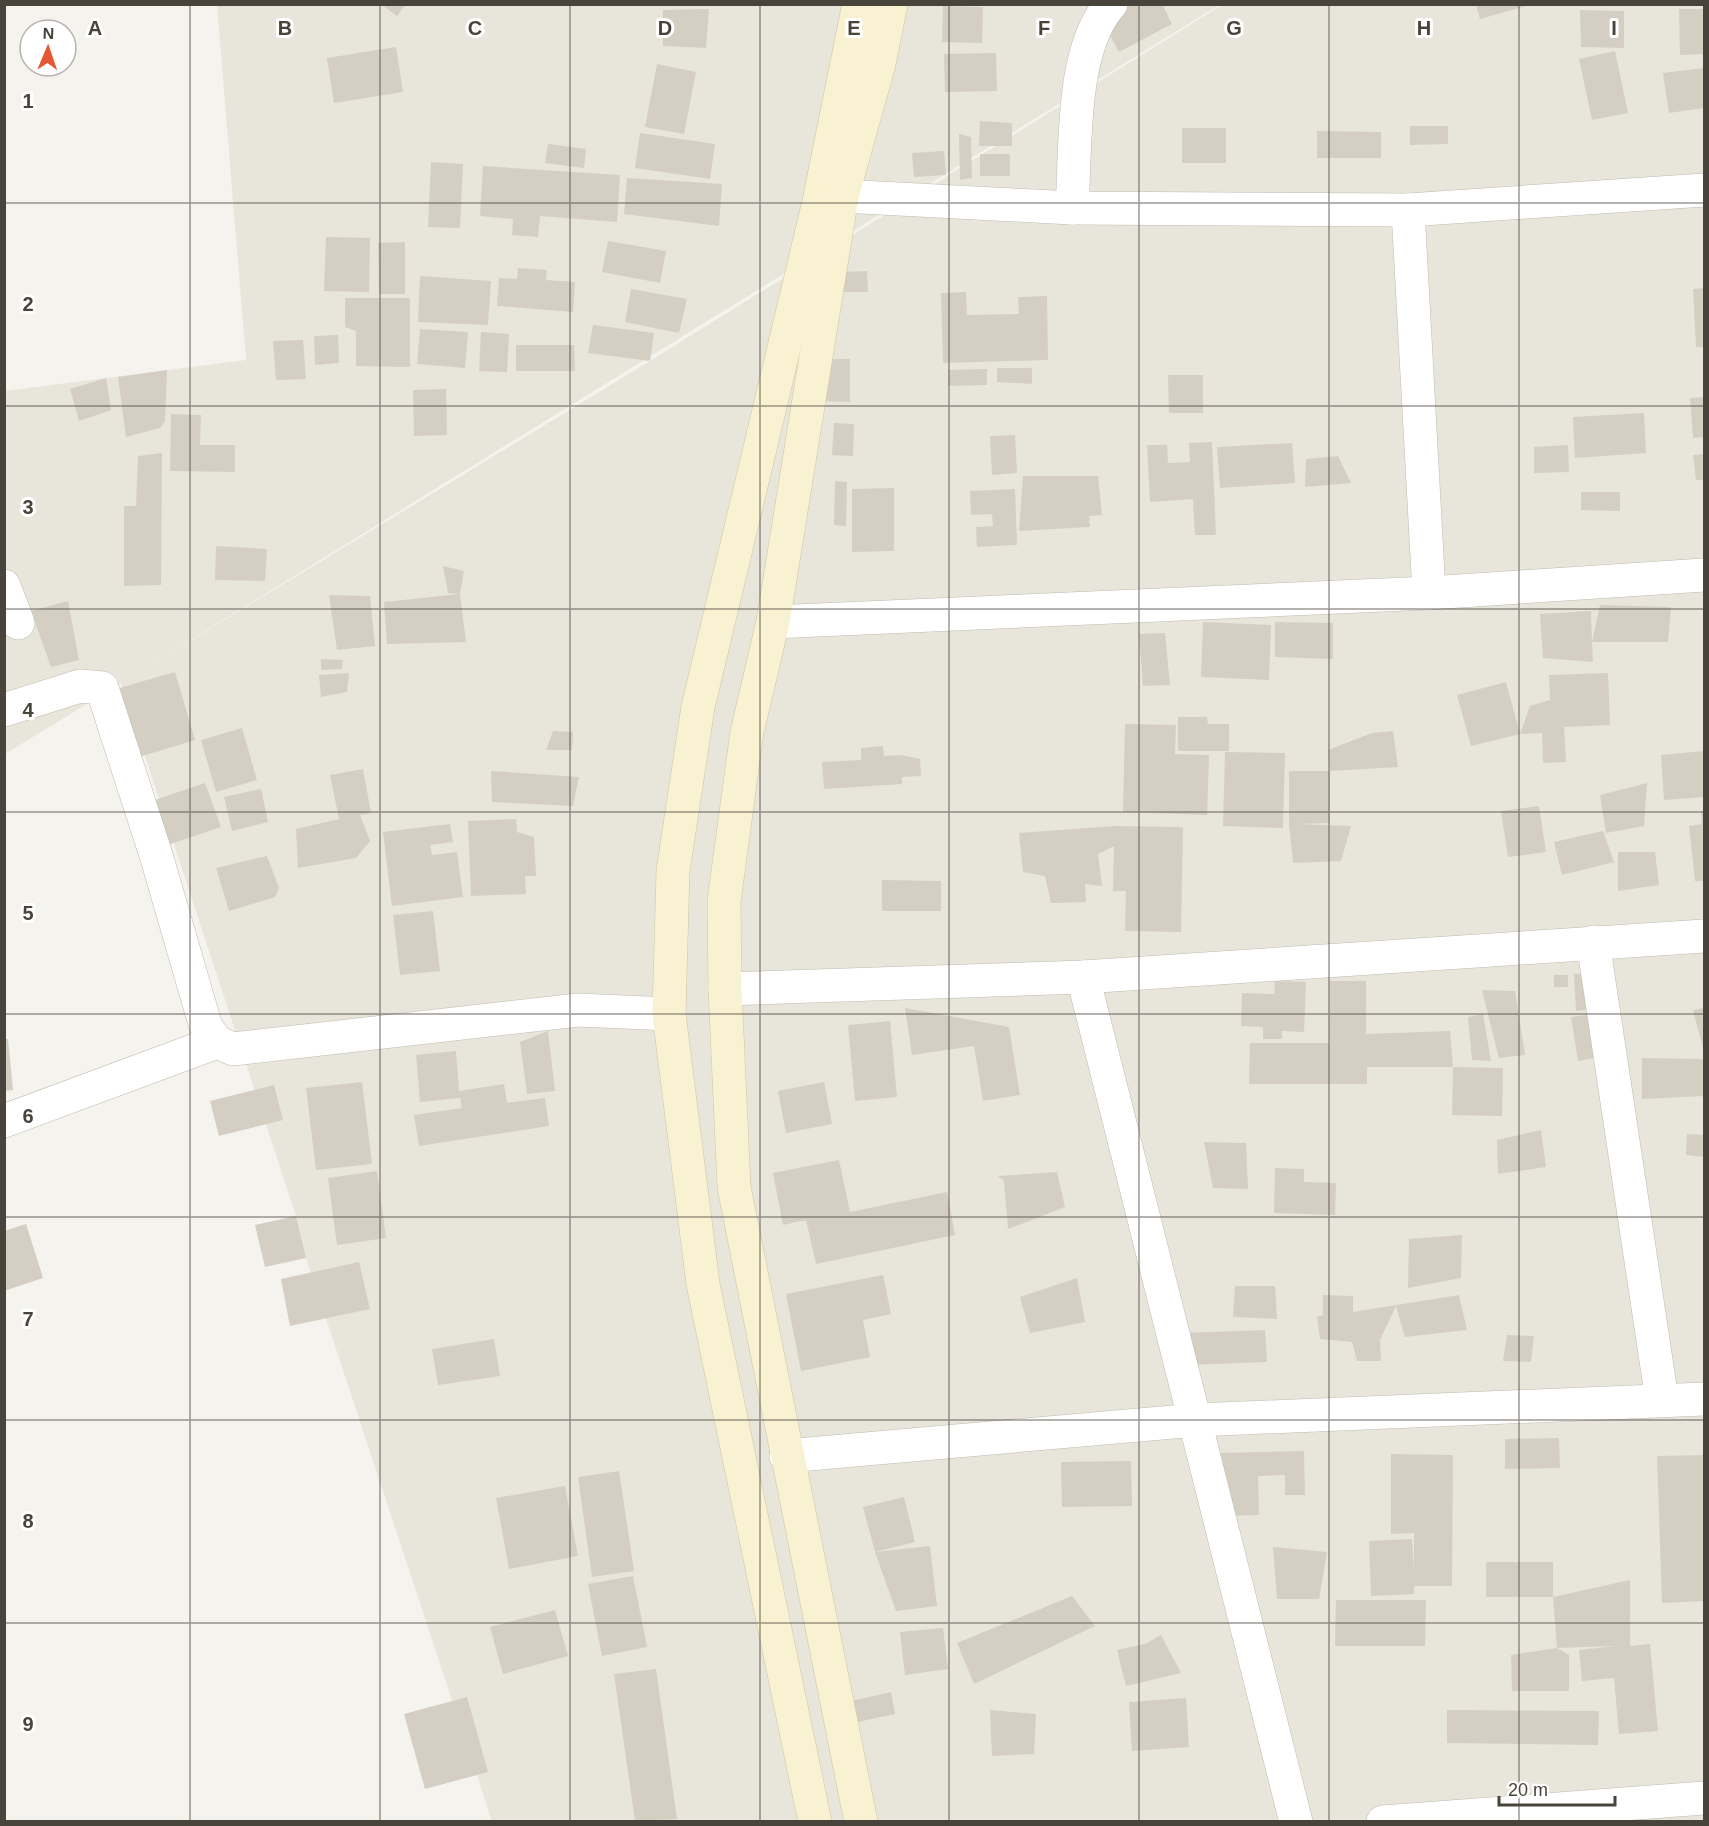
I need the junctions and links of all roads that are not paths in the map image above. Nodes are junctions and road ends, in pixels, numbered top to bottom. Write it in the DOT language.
graph roads {
  1 [pos="859,4"];
  2 [pos="891,4"];
  3 [pos="1111,4"];
  4 [pos="1704,190"];
  5 [pos="842,196"];
  6 [pos="1072,208"];
  7 [pos="1408,210"];
  8 [pos="1704,575"];
  9 [pos="4,585"];
  10 [pos="1429,593"];
  11 [pos="18,622"];
  12 [pos="773,622"];
  13 [pos="4,710"];
  14 [pos="1704,936"];
  15 [pos="1593,942"];
  16 [pos="1083,977"];
  17 [pos="725,989"];
  18 [pos="669,1014"];
  19 [pos="217,1042"];
  20 [pos="4,1121"];
  21 [pos="1704,1399"];
  22 [pos="1662,1400"];
  23 [pos="1196,1420"];
  24 [pos="786,1456"];
  25 [pos="1704,1798"];
  26 [pos="815,1821"];
  27 [pos="861,1821"];
  28 [pos="1296,1821"];
  29 [pos="1383,1821"];
  1 -- 18 [label="street"];
  2 -- 5 [label="street"];
  3 -- 6 [label="street"];
  4 -- 7 [label="street"];
  5 -- 6 [label="street"];
  5 -- 12 [label="street"];
  6 -- 7 [label="street"];
  7 -- 10 [label="street"];
  8 -- 10 [label="street"];
  9 -- 11 [label="street"];
  10 -- 12 [label="street"];
  12 -- 17 [label="street"];
  13 -- 19 [label="street"];
  14 -- 15 [label="street"];
  15 -- 16 [label="street"];
  15 -- 22 [label="street"];
  16 -- 17 [label="street"];
  16 -- 23 [label="street"];
  17 -- 24 [label="street"];
  18 -- 19 [label="street"];
  18 -- 26 [label="street"];
  19 -- 20 [label="street"];
  21 -- 22 [label="street"];
  22 -- 23 [label="street"];
  23 -- 24 [label="street"];
  23 -- 28 [label="street"];
  24 -- 27 [label="street"];
  25 -- 29 [label="street"];
}
